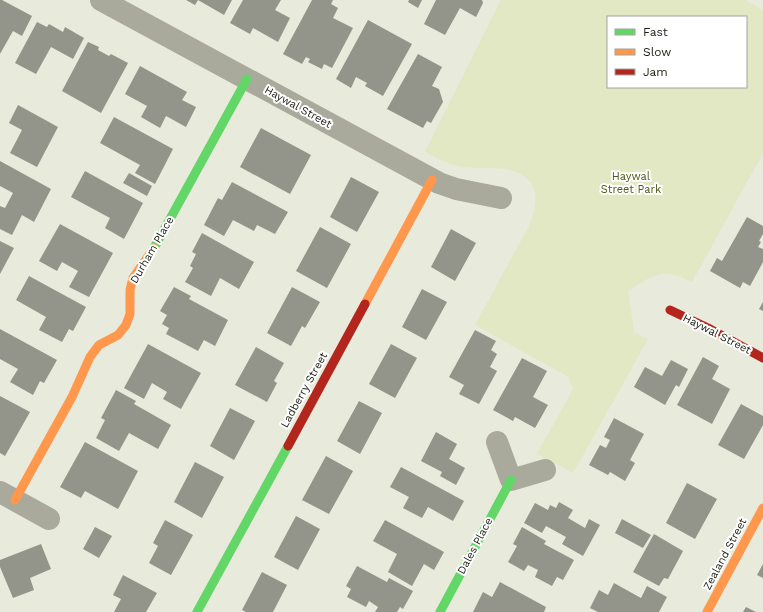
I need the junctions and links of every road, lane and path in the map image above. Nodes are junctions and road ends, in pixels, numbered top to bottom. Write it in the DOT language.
graph roads {
  1 [pos="101,0"];
  2 [pos="247,78"];
  3 [pos="432,180"];
  4 [pos="501,198"];
  5 [pos="670,310"];
  6 [pos="763,358"];
  7 [pos="497,442"];
  8 [pos="545,470"];
  9 [pos="511,480"];
  10 [pos="7,496"];
  11 [pos="763,508"];
  12 [pos="49,519"];
  13 [pos="196,612"];
  14 [pos="440,612"];
  15 [pos="707,612"];
  1 -- 2 [label="street, Haywal Street"];
  2 -- 3 [label="street, Haywal Street"];
  2 -- 10 [label="street, Durham Place"];
  3 -- 4 [label="street, Haywal Street"];
  3 -- 13 [label="street, Ladberry Street"];
  5 -- 6 [label="street, Haywal Street"];
  7 -- 9 [label="street"];
  8 -- 9 [label="street"];
  9 -- 14 [label="street, Dales Place"];
  10 -- 12 [label="street, Durham Place"];
  11 -- 15 [label="street, Zealand Street"];
}
